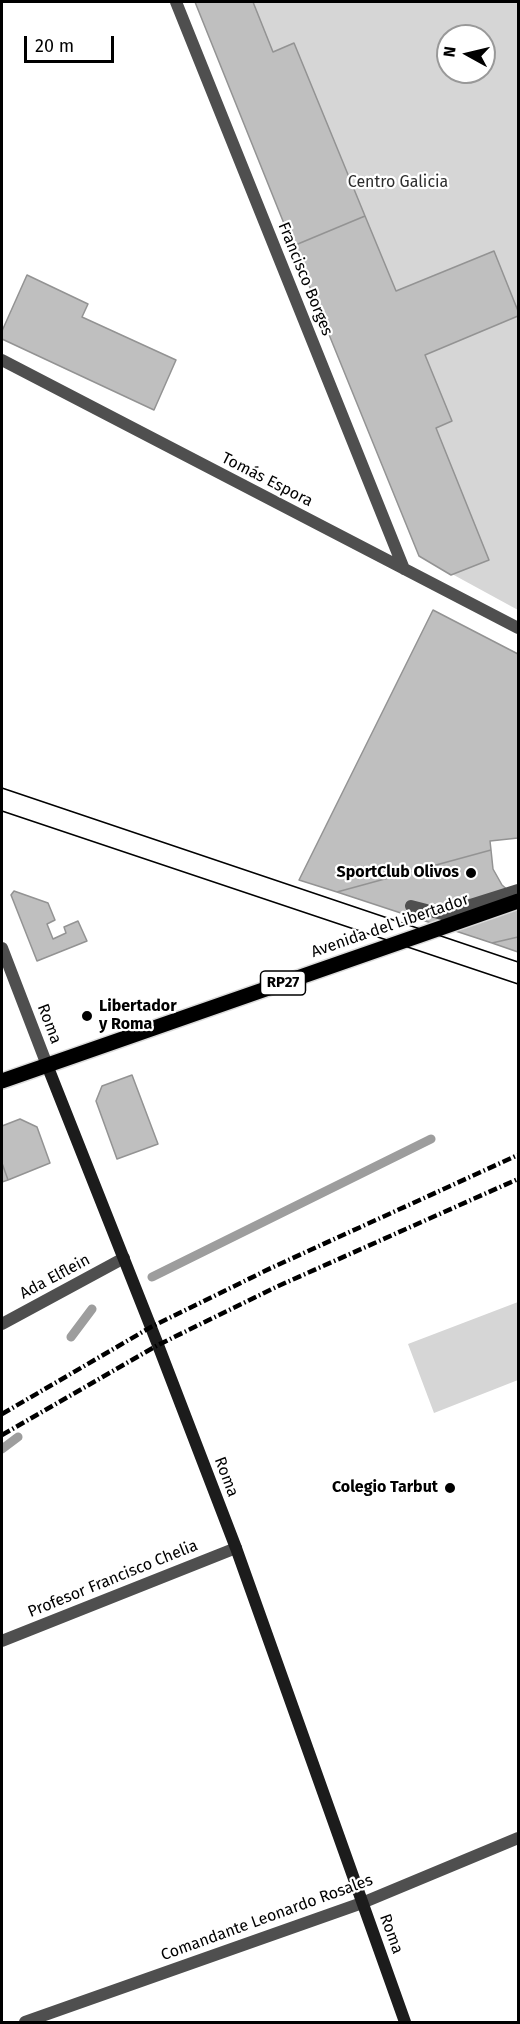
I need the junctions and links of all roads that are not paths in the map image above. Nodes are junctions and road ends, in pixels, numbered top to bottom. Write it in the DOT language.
graph roads {
  1 [pos="176,2"];
  2 [pos="2,360"];
  3 [pos="404,570"];
  4 [pos="519,628"];
  5 [pos="519,890"];
  6 [pos="519,901"];
  7 [pos="411,906"];
  8 [pos="2,948"];
  9 [pos="47,1065"];
  10 [pos="2,1081"];
  11 [pos="124,1258"];
  12 [pos="2,1324"];
  13 [pos="236,1548"];
  14 [pos="2,1641"];
  15 [pos="519,1838"];
  16 [pos="362,1903"];
  17 [pos="25,2022"];
  18 [pos="405,2022"];
  1 -- 3 [label="street, Francisco Borges"];
  2 -- 3 [label="street, Tomás Espora"];
  3 -- 4 [label="street, Tomás Espora"];
  5 -- 7 [label="street"];
  6 -- 9 [label="main road, Avenida del Libertador / RP27"];
  8 -- 9 [label="street, Roma"];
  9 -- 10 [label="main road, Avenida del Libertador / RP27"];
  9 -- 11 [label="street, Roma"];
  11 -- 12 [label="street, Ada Elflein"];
  11 -- 13 [label="street, Roma"];
  13 -- 14 [label="street, Profesor Francisco Chelia"];
  13 -- 16 [label="street, Roma"];
  15 -- 16 [label="street, Comandante Leonardo Rosales"];
  16 -- 17 [label="street, Comandante Leonardo Rosales"];
  16 -- 18 [label="street, Roma"];
}
